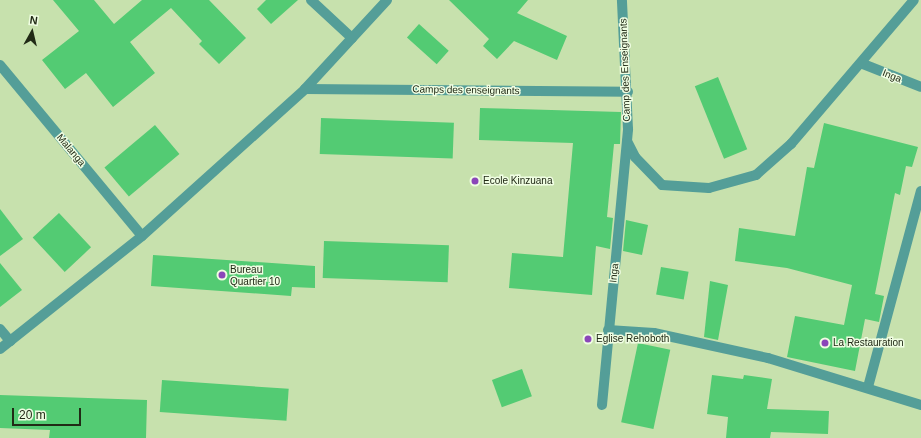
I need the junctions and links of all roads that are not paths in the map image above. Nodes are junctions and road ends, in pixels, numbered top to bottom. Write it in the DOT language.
graph roads {
  1 [pos="311,0"];
  2 [pos="387,0"];
  3 [pos="622,0"];
  4 [pos="914,0"];
  5 [pos="352,38"];
  6 [pos="862,64"];
  7 [pos="0,65"];
  8 [pos="921,87"];
  9 [pos="304,89"];
  10 [pos="628,92"];
  11 [pos="627,141"];
  12 [pos="921,191"];
  13 [pos="142,236"];
  14 [pos="0,329"];
  15 [pos="608,330"];
  16 [pos="10,341"];
  17 [pos="0,349"];
  18 [pos="868,388"];
  19 [pos="602,405"];
  20 [pos="921,405"];
  1 -- 5 [label="street"];
  2 -- 5 [label="street"];
  3 -- 10 [label="street, Camp des Enseignants"];
  4 -- 6 [label="street"];
  5 -- 9 [label="street"];
  6 -- 8 [label="street, Inga"];
  6 -- 11 [label="street"];
  7 -- 13 [label="street, Malanga"];
  9 -- 10 [label="street, Camps des enseignants"];
  9 -- 13 [label="street"];
  10 -- 11 [label="street, Camp des Enseignants"];
  11 -- 15 [label="street, Inga"];
  12 -- 18 [label="street"];
  13 -- 16 [label="street"];
  14 -- 16 [label="street"];
  15 -- 18 [label="street"];
  15 -- 19 [label="street, Inga"];
  16 -- 17 [label="street"];
  18 -- 20 [label="street"];
}
